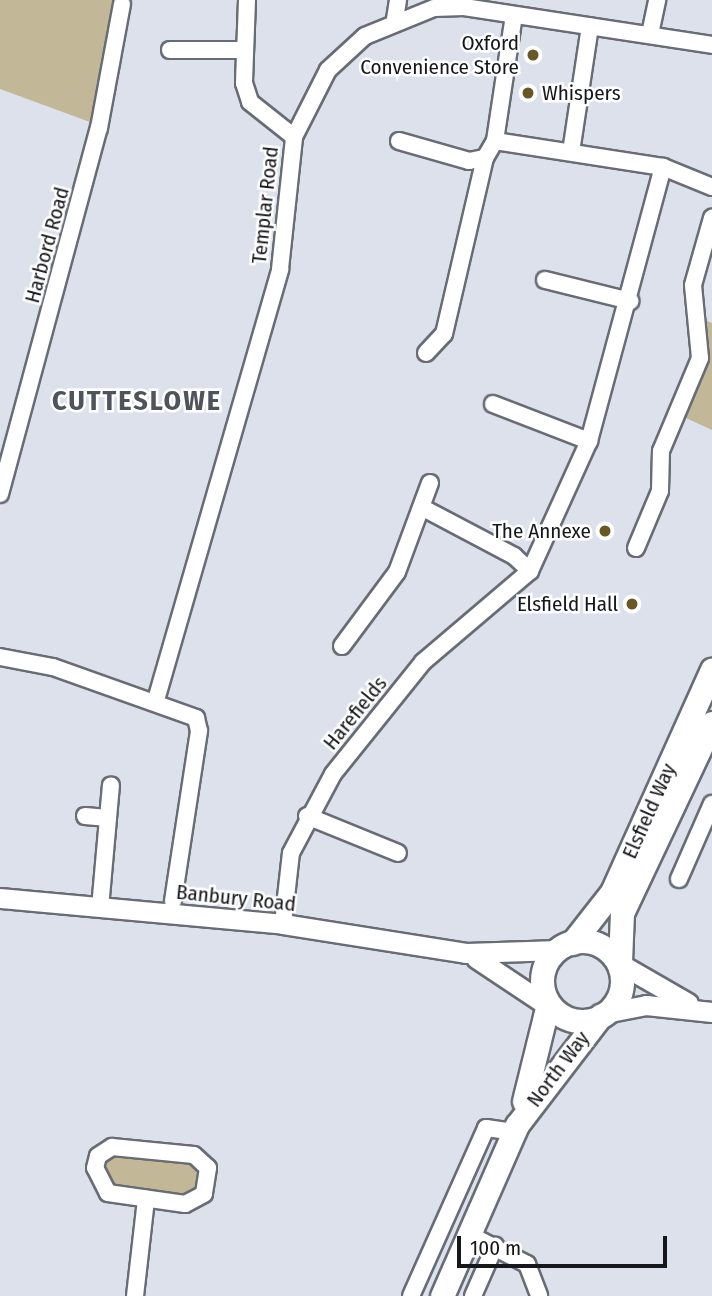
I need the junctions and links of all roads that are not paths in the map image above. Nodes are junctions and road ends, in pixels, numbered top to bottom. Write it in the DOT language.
graph roads {
  1 [pos="247,0"];
  2 [pos="398,0"];
  3 [pos="526,0"];
  4 [pos="657,0"];
  5 [pos="122,4"];
  6 [pos="519,16"];
  7 [pos="395,19"];
  8 [pos="590,26"];
  9 [pos="650,34"];
  10 [pos="712,45"];
  11 [pos="170,50"];
  12 [pos="244,50"];
  13 [pos="294,136"];
  14 [pos="399,141"];
  15 [pos="495,141"];
  16 [pos="571,152"];
  17 [pos="485,158"];
  18 [pos="663,167"];
  19 [pos="712,187"];
  20 [pos="712,218"];
  21 [pos="545,280"];
  22 [pos="630,301"];
  23 [pos="426,353"];
  24 [pos="493,404"];
  25 [pos="589,441"];
  26 [pos="430,483"];
  27 [pos="0,494"];
  28 [pos="425,509"];
  29 [pos="636,548"];
  30 [pos="530,571"];
  31 [pos="342,646"];
  32 [pos="0,657"];
  33 [pos="712,669"];
  34 [pos="156,700"];
  35 [pos="712,723"];
  36 [pos="111,785"];
  37 [pos="712,804"];
  38 [pos="85,816"];
  39 [pos="307,816"];
  40 [pos="108,818"];
  41 [pos="398,853"];
  42 [pos="679,879"];
  43 [pos="0,898"];
  44 [pos="173,898"];
  45 [pos="100,908"];
  46 [pos="283,924"];
  47 [pos="565,946"];
  48 [pos="466,953"];
  49 [pos="621,963"];
  50 [pos="546,1006"];
  51 [pos="707,1010"];
  52 [pos="603,1014"];
  53 [pos="515,1128"];
  54 [pos="146,1199"];
  55 [pos="470,1235"];
  56 [pos="495,1246"];
  57 [pos="135,1296"];
  58 [pos="411,1296"];
  59 [pos="442,1296"];
  60 [pos="473,1296"];
  61 [pos="540,1296"];
  1 -- 12 [label="street"];
  2 -- 7 [label="street"];
  3 -- 6 [label="street"];
  4 -- 9 [label="street"];
  5 -- 27 [label="street, Harbord Road"];
  6 -- 7 [label="street, Templar Road"];
  6 -- 8 [label="street, Templar Road"];
  6 -- 15 [label="street"];
  7 -- 13 [label="street, Templar Road"];
  8 -- 9 [label="street, Templar Road"];
  8 -- 16 [label="street"];
  9 -- 10 [label="street, Templar Road"];
  11 -- 12 [label="street"];
  12 -- 13 [label="street"];
  13 -- 34 [label="street, Templar Road"];
  14 -- 17 [label="street"];
  15 -- 16 [label="street"];
  15 -- 17 [label="street"];
  16 -- 18 [label="street"];
  17 -- 23 [label="street"];
  18 -- 19 [label="street"];
  18 -- 22 [label="street, Harefields"];
  20 -- 29 [label="street"];
  21 -- 22 [label="street"];
  22 -- 25 [label="street, Harefields"];
  24 -- 25 [label="street"];
  25 -- 30 [label="street, Harefields"];
  26 -- 28 [label="street"];
  28 -- 30 [label="street"];
  28 -- 31 [label="street"];
  30 -- 39 [label="street, Harefields"];
  32 -- 34 [label="street"];
  33 -- 47 [label="highway, Elsfield Way"];
  34 -- 44 [label="street"];
  35 -- 49 [label="highway, Elsfield Way"];
  36 -- 40 [label="street"];
  37 -- 42 [label="street"];
  38 -- 40 [label="street"];
  39 -- 41 [label="street"];
  39 -- 46 [label="street, Harefields"];
  40 -- 45 [label="street"];
  43 -- 45 [label="main road, Banbury Road"];
  45 -- 46 [label="main road, Banbury Road"];
  46 -- 48 [label="main road, Banbury Road"];
  47 -- 48 [label="main road, Banbury Road"];
  47 -- 49 [label="highway"];
  47 -- 50 [label="highway"];
  48 -- 50 [label="main road, Banbury Road"];
  49 -- 51 [label="main road"];
  49 -- 52 [label="highway"];
  50 -- 52 [label="highway"];
  50 -- 53 [label="highway, North Way"];
  51 -- 52 [label="main road"];
  52 -- 53 [label="highway, North Way"];
  53 -- 55 [label="highway, North Way"];
  53 -- 58 [label="street"];
  54 -- 54 [label="street"];
  54 -- 57 [label="street"];
  55 -- 56 [label="street"];
  55 -- 59 [label="highway, North Way"];
  56 -- 60 [label="street"];
  56 -- 61 [label="street"];
}
